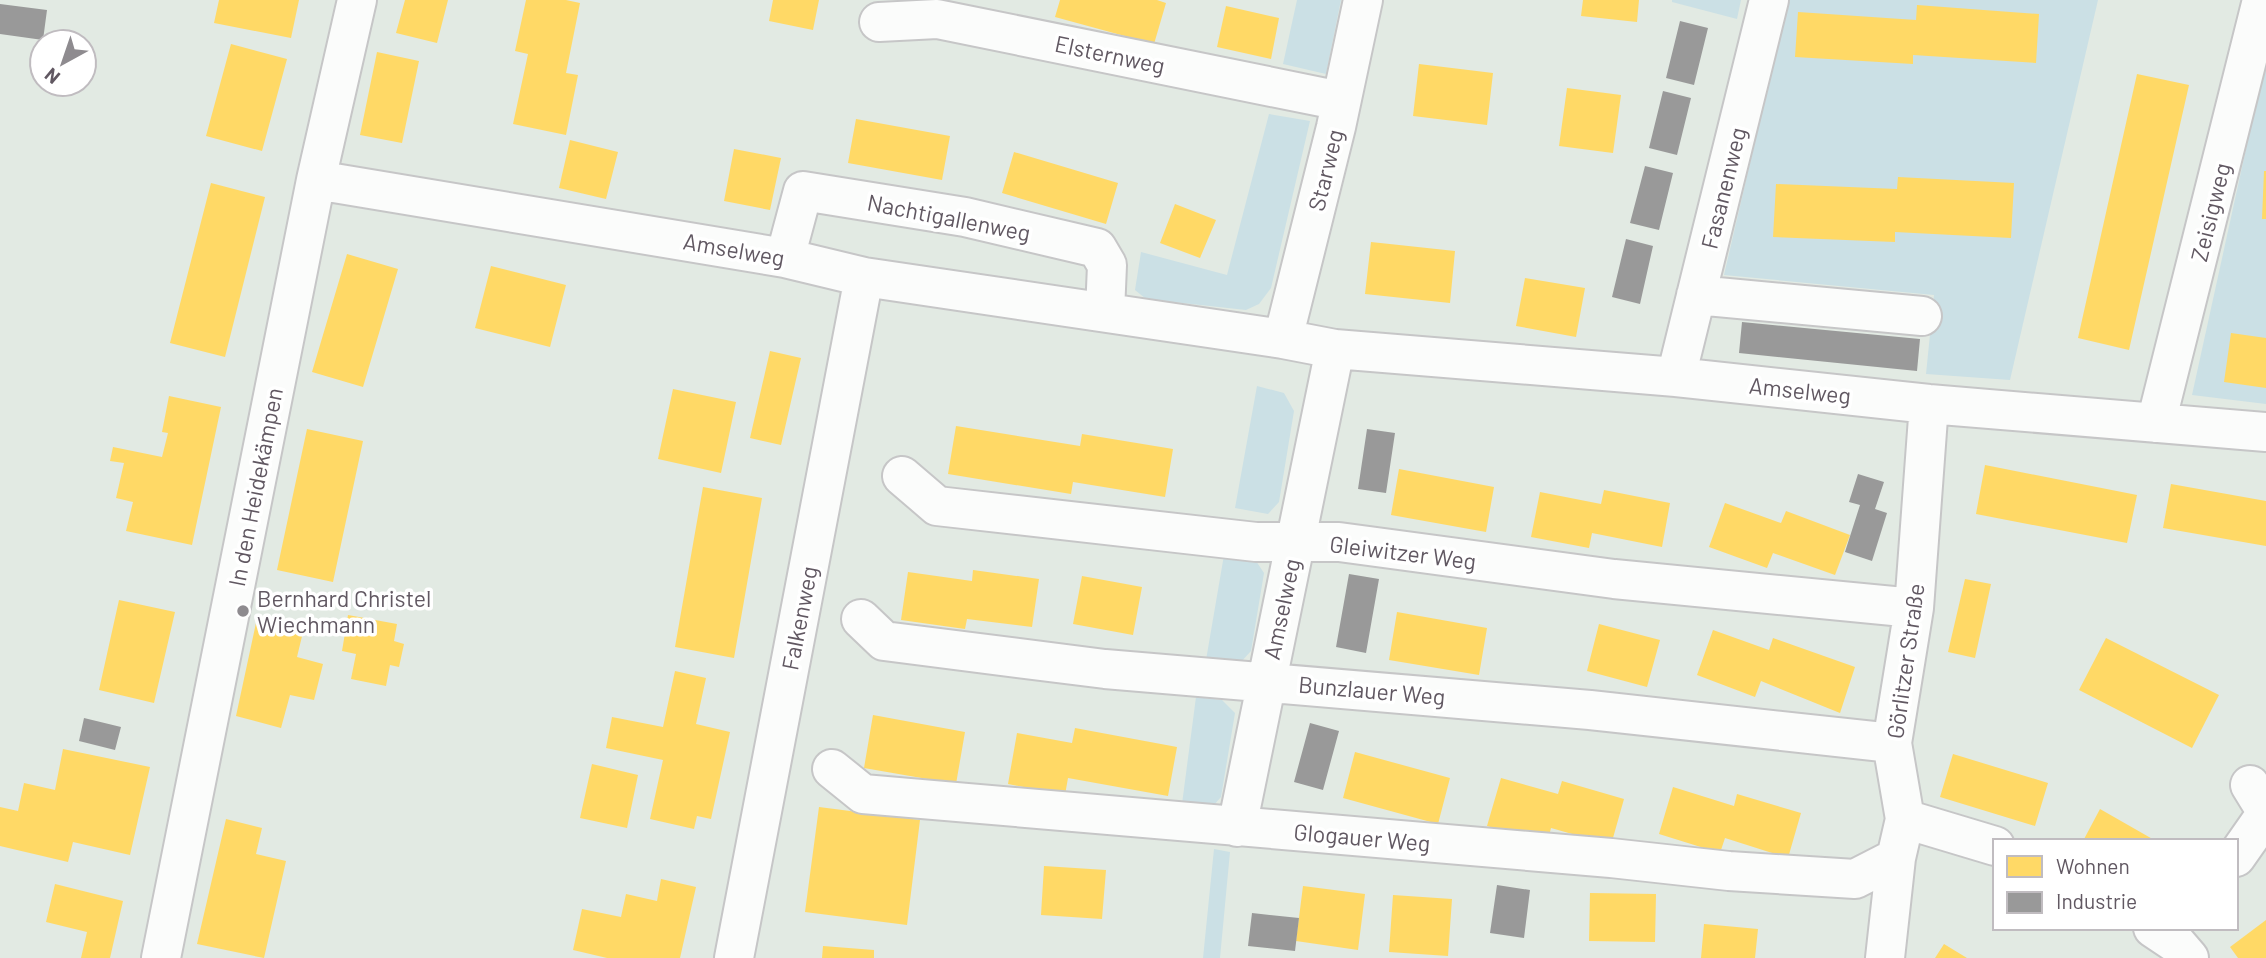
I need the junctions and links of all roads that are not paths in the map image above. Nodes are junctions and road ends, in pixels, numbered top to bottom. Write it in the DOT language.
graph roads {
  1 [pos="357,0"];
  2 [pos="1363,0"];
  3 [pos="1769,0"];
  4 [pos="2263,0"];
  5 [pos="878,22"];
  6 [pos="1341,101"];
  7 [pos="316,180"];
  8 [pos="785,258"];
  9 [pos="864,277"];
  10 [pos="1696,295"];
  11 [pos="1105,312"];
  12 [pos="1922,316"];
  13 [pos="1283,339"];
  14 [pos="1335,349"];
  15 [pos="1676,377"];
  16 [pos="1929,404"];
  17 [pos="2156,423"];
  18 [pos="2266,432"];
  19 [pos="902,476"];
  20 [pos="1295,541"];
  21 [pos="1914,608"];
  22 [pos="860,619"];
  23 [pos="1266,681"];
  24 [pos="1892,743"];
  25 [pos="832,769"];
  26 [pos="2261,803"];
  27 [pos="1905,819"];
  28 [pos="1237,827"];
  29 [pos="1993,845"];
  30 [pos="2238,853"];
  31 [pos="1896,858"];
  32 [pos="160,958"];
  33 [pos="734,958"];
  34 [pos="1885,958"];
  1 -- 7 [label="street"];
  2 -- 6 [label="street, Starweg"];
  3 -- 10 [label="street, Fasanenweg"];
  4 -- 17 [label="street, Zeisigweg"];
  5 -- 6 [label="street, Elsternweg"];
  6 -- 13 [label="street, Starweg"];
  7 -- 8 [label="street, Amselweg"];
  7 -- 32 [label="street, In den Heidekämpen"];
  8 -- 9 [label="street, Amselweg"];
  8 -- 11 [label="street, Nachtigallenweg"];
  9 -- 11 [label="street, Amselweg"];
  9 -- 33 [label="street, Falkenweg"];
  10 -- 12 [label="street"];
  10 -- 15 [label="street, Fasanenweg"];
  11 -- 13 [label="street, Amselweg"];
  13 -- 14 [label="street, Amselweg"];
  14 -- 15 [label="street, Amselweg"];
  14 -- 20 [label="street, Amselweg"];
  15 -- 16 [label="street, Amselweg"];
  16 -- 17 [label="street, Amselweg"];
  16 -- 21 [label="street, Görlitzer Straße"];
  17 -- 18 [label="street, Amselweg"];
  19 -- 20 [label="street, Gleiwitzer Weg"];
  20 -- 21 [label="street, Gleiwitzer Weg"];
  20 -- 23 [label="street, Amselweg"];
  21 -- 24 [label="street, Görlitzer Straße"];
  22 -- 23 [label="street, Bunzlauer Weg"];
  23 -- 24 [label="street, Bunzlauer Weg"];
  23 -- 28 [label="street, Amselweg"];
  24 -- 27 [label="street, Görlitzer Straße"];
  25 -- 28 [label="street, Glogauer Weg"];
  26 -- 30 [label="street"];
  27 -- 29 [label="street"];
  27 -- 31 [label="street, Görlitzer Straße"];
  28 -- 31 [label="street, Glogauer Weg"];
  31 -- 34 [label="street, Görlitzer Straße"];
}
